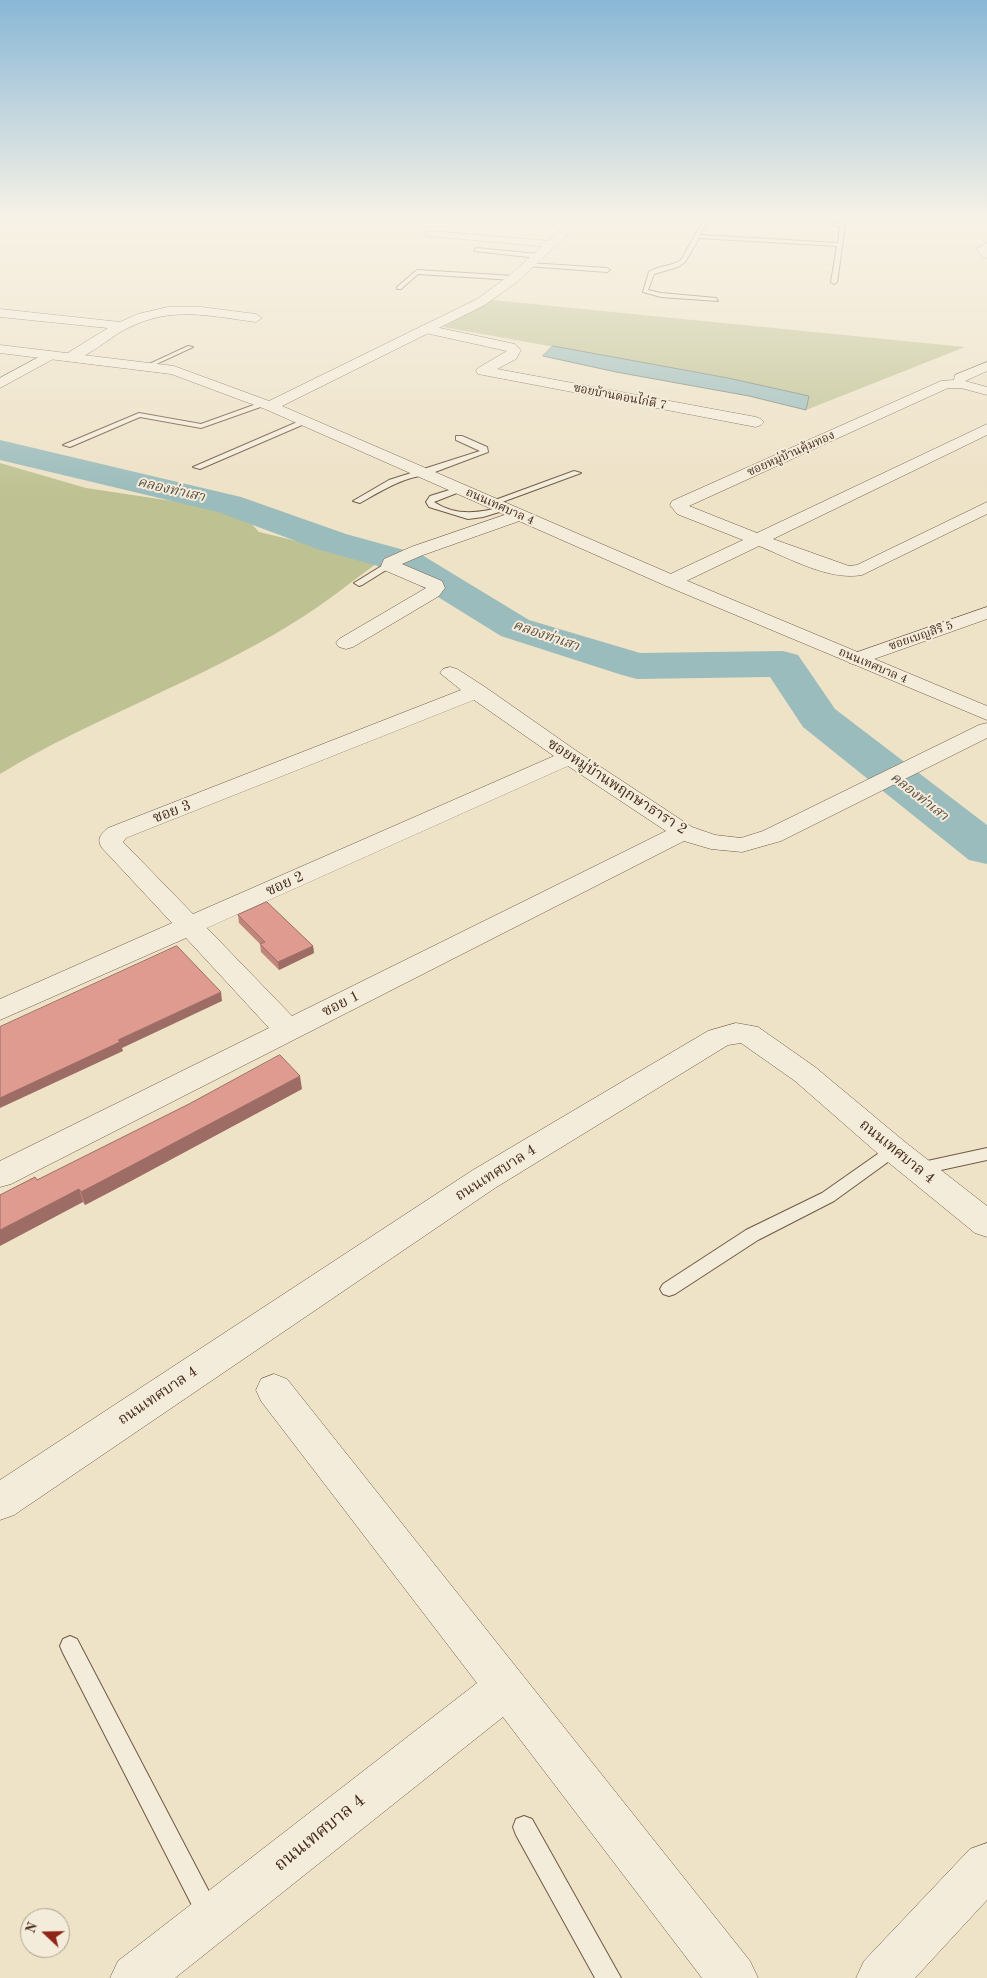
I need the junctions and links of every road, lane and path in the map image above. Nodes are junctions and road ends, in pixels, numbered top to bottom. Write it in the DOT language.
graph roads {
  1 [pos="469,308"];
  2 [pos="0,313"];
  3 [pos="256,318"];
  4 [pos="122,326"];
  5 [pos="426,330"];
  6 [pos="190,347"];
  7 [pos="0,349"];
  8 [pos="50,355"];
  9 [pos="71,357"];
  10 [pos="148,366"];
  11 [pos="987,366"];
  12 [pos="469,368"];
  13 [pos="483,371"];
  14 [pos="960,378"];
  15 [pos="0,384"];
  16 [pos="987,391"];
  17 [pos="268,405"];
  18 [pos="305,422"];
  19 [pos="756,422"];
  20 [pos="987,429"];
  21 [pos="459,438"];
  22 [pos="67,445"];
  23 [pos="197,467"];
  24 [pos="422,473"];
  25 [pos="577,473"];
  26 [pos="459,489"];
  27 [pos="357,501"];
  28 [pos="987,507"];
  29 [pos="505,509"];
  30 [pos="758,539"];
  31 [pos="391,563"];
  32 [pos="671,582"];
  33 [pos="359,583"];
  34 [pos="987,613"];
  35 [pos="346,643"];
  36 [pos="856,659"];
  37 [pos="450,673"];
  38 [pos="478,691"];
  39 [pos="987,714"];
  40 [pos="987,730"];
  41 [pos="570,757"];
  42 [pos="683,832"];
  43 [pos="188,927"];
  44 [pos="0,1010"];
  45 [pos="288,1030"];
  46 [pos="987,1154"];
  47 [pos="905,1159"];
  48 [pos="0,1175"];
  49 [pos="987,1224"];
  50 [pos="669,1289"];
  51 [pos="274,1390"];
  52 [pos="0,1502"];
  53 [pos="70,1646"];
  54 [pos="506,1688"];
  55 [pos="524,1827"];
  56 [pos="987,1866"];
  57 [pos="212,1920"];
  58 [pos="135,1978"];
  59 [pos="609,1978"];
  60 [pos="733,1978"];
  61 [pos="881,1978"];
  1 -- 5 [label="street"];
  2 -- 4 [label="street"];
  3 -- 4 [label="street"];
  4 -- 9 [label="street"];
  5 -- 13 [label="street"];
  5 -- 17 [label="street"];
  6 -- 10 [label="lane"];
  7 -- 8 [label="street, ถนนเทศบาล 4"];
  8 -- 9 [label="street, ถนนเทศบาล 4"];
  8 -- 15 [label="street"];
  9 -- 10 [label="street, ถนนเทศบาล 4"];
  10 -- 17 [label="street, ถนนเทศบาล 4"];
  11 -- 14 [label="street"];
  12 -- 13 [label="street, ซอยบ้านดอนไก่ดี 7"];
  13 -- 19 [label="street, ซอยบ้านดอนไก่ดี 7"];
  16 -- 30 [label="street, ซอยหมู่บ้านคุ้มทอง"];
  17 -- 18 [label="street, ถนนเทศบาล 4"];
  17 -- 22 [label="lane"];
  18 -- 23 [label="lane"];
  18 -- 24 [label="street, ถนนเทศบาล 4"];
  20 -- 30 [label="street"];
  21 -- 24 [label="lane"];
  24 -- 26 [label="street, ถนนเทศบาล 4"];
  24 -- 27 [label="lane"];
  25 -- 29 [label="lane"];
  26 -- 29 [label="street, ถนนเทศบาล 4"];
  26 -- 29 [label="lane"];
  28 -- 30 [label="street, ซอยหมู่บ้านคุ้มทอง"];
  29 -- 31 [label="street"];
  29 -- 32 [label="street, ถนนเทศบาล 4"];
  30 -- 32 [label="street"];
  31 -- 33 [label="lane"];
  31 -- 35 [label="street"];
  32 -- 36 [label="street, ถนนเทศบาล 4"];
  34 -- 36 [label="street, ซอยเบญสิริ 5"];
  36 -- 39 [label="street, ถนนเทศบาล 4"];
  37 -- 38 [label="street, ซอยหมู่บ้านพฤกษาธารา 2"];
  38 -- 41 [label="street, ซอยหมู่บ้านพฤกษาธารา 2"];
  38 -- 43 [label="street, ซอย 3"];
  40 -- 42 [label="street, ซอยหมู่บ้านพฤกษาธารา 2"];
  41 -- 42 [label="street, ซอยหมู่บ้านพฤกษาธารา 2"];
  41 -- 43 [label="street, ซอย 2"];
  42 -- 45 [label="street, ซอย 1"];
  43 -- 44 [label="street, ซอย 2"];
  43 -- 45 [label="street, ซอย 3"];
  45 -- 48 [label="street, ซอย 1"];
  46 -- 47 [label="lane"];
  47 -- 49 [label="street, ถนนเทศบาล 4"];
  47 -- 50 [label="lane"];
  47 -- 52 [label="street, ถนนเทศบาล 4"];
  51 -- 54 [label="street"];
  53 -- 57 [label="lane"];
  54 -- 57 [label="street, ถนนเทศบาล 4"];
  54 -- 60 [label="street"];
  55 -- 59 [label="lane"];
  56 -- 61 [label="street"];
  57 -- 58 [label="street, ถนนเทศบาล 4"];
}
